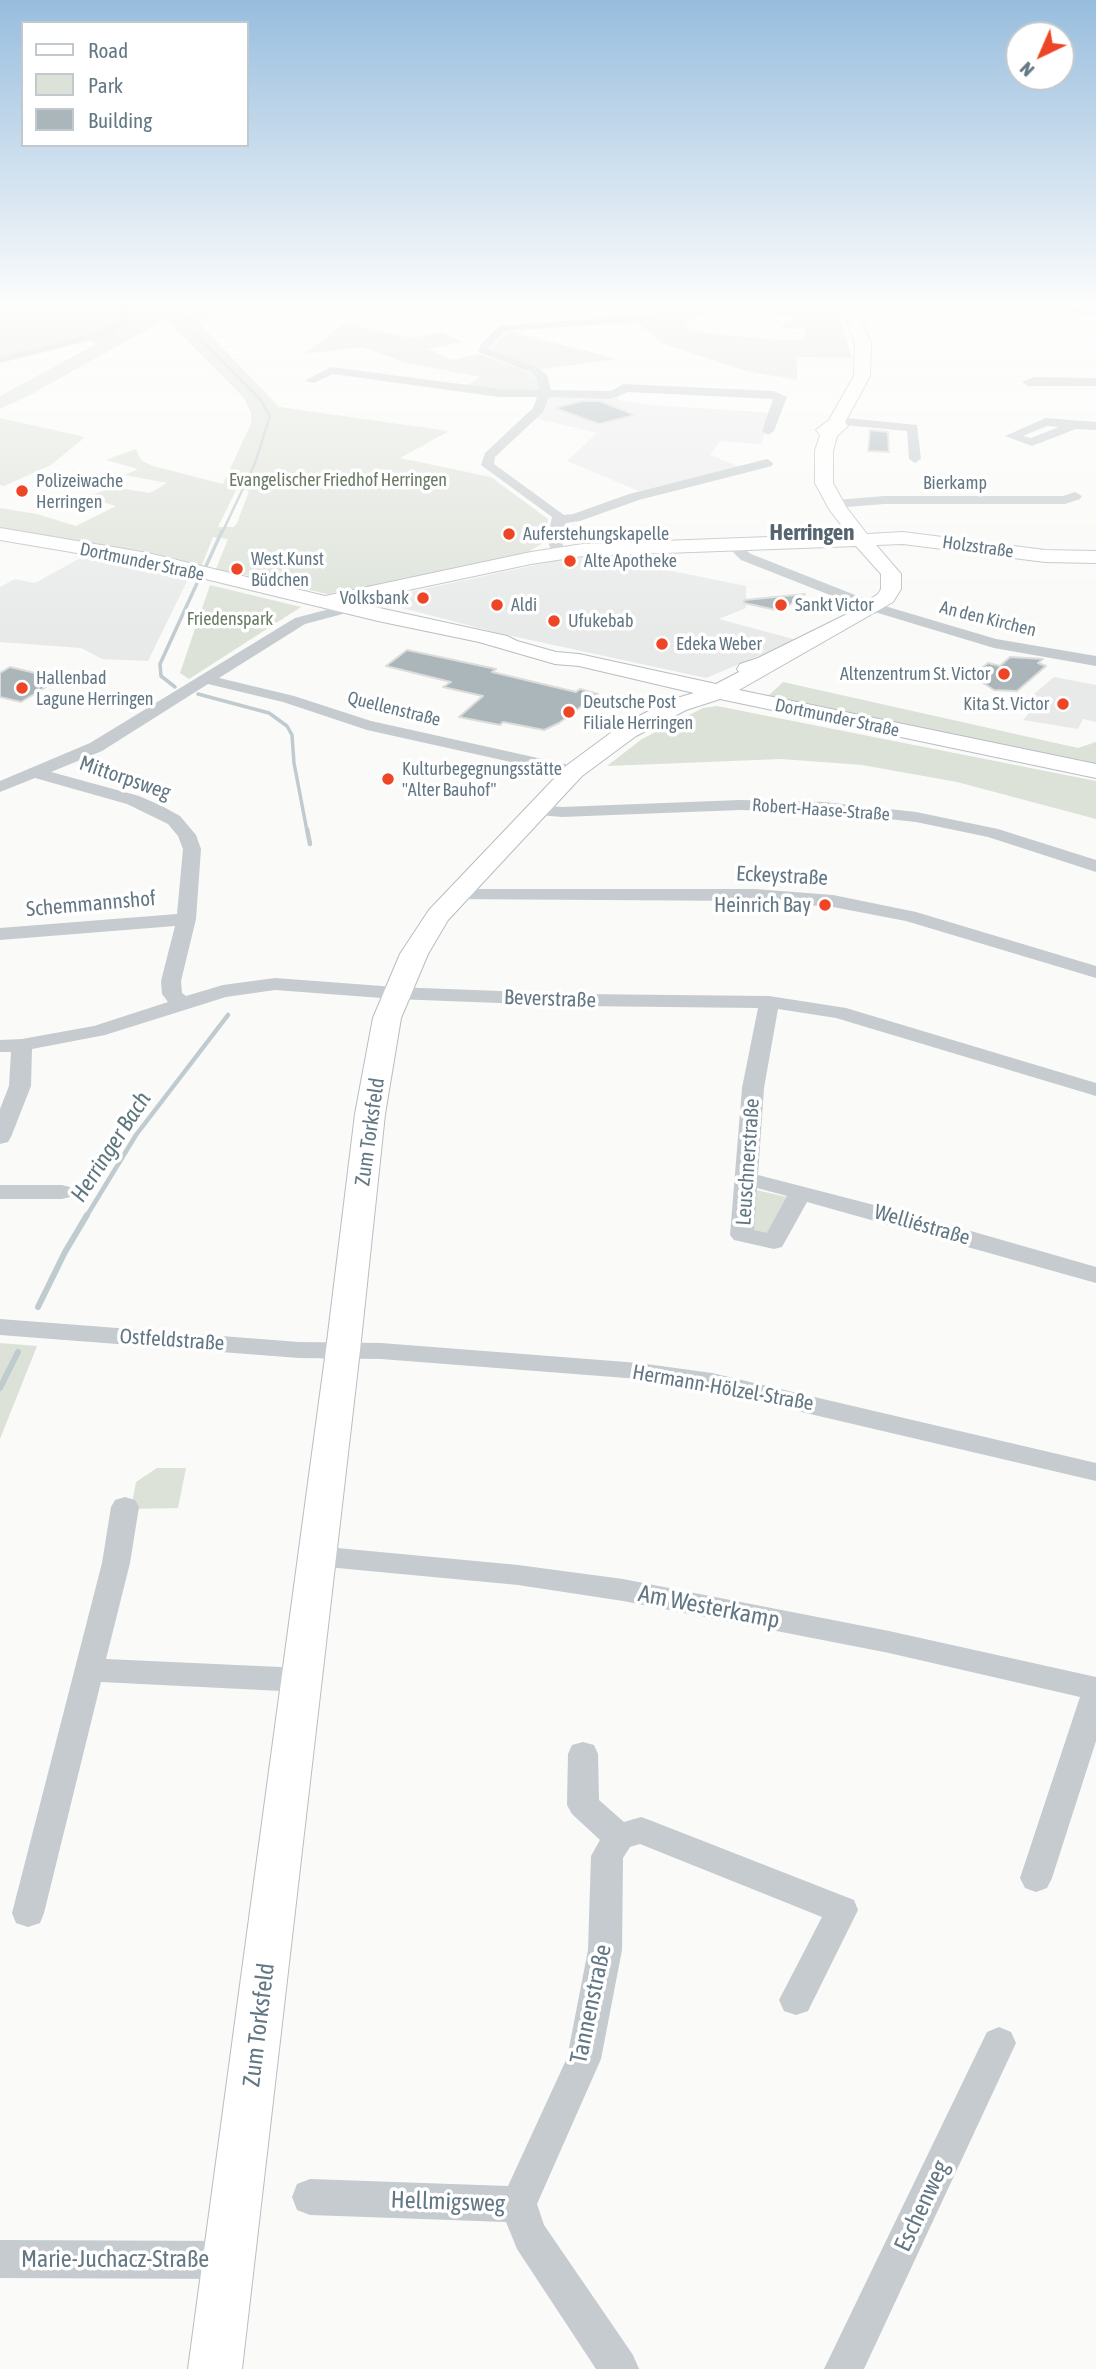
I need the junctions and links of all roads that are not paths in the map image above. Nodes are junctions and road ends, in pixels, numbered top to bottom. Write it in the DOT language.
graph roads {
  1 [pos="534,414"];
  2 [pos="775,414"];
  3 [pos="842,414"];
  4 [pos="1075,425"];
  5 [pos="834,426"];
  6 [pos="1096,426"];
  7 [pos="768,431"];
  8 [pos="915,459"];
  9 [pos="767,463"];
  10 [pos="1075,496"];
  11 [pos="835,504"];
  12 [pos="560,519"];
  13 [pos="0,534"];
  14 [pos="860,538"];
  15 [pos="732,544"];
  16 [pos="559,553"];
  17 [pos="1096,557"];
  18 [pos="388,591"];
  19 [pos="846,596"];
  20 [pos="325,602"];
  21 [pos="877,603"];
  22 [pos="349,608"];
  23 [pos="300,621"];
  24 [pos="1096,661"];
  25 [pos="206,679"];
  26 [pos="709,690"];
  27 [pos="574,771"];
  28 [pos="1096,771"];
  29 [pos="35,773"];
  30 [pos="0,787"];
  31 [pos="539,810"];
  32 [pos="1096,866"];
  33 [pos="456,895"];
  34 [pos="186,919"];
  35 [pos="0,934"];
  36 [pos="1096,972"];
  37 [pos="395,993"];
  38 [pos="769,1002"];
  39 [pos="181,1003"];
  40 [pos="11,1045"];
  41 [pos="1096,1090"];
  42 [pos="0,1137"];
  43 [pos="747,1179"];
  44 [pos="0,1192"];
  45 [pos="62,1192"];
  46 [pos="801,1192"];
  47 [pos="1096,1275"];
  48 [pos="0,1327"];
  49 [pos="343,1350"];
  50 [pos="1096,1472"];
  51 [pos="125,1507"];
  52 [pos="316,1556"];
  53 [pos="90,1670"];
  54 [pos="302,1680"];
  55 [pos="1096,1689"];
  56 [pos="1096,1695"];
  57 [pos="583,1754"];
  58 [pos="619,1837"];
  59 [pos="1036,1878"];
  60 [pos="29,1913"];
  61 [pos="796,2000"];
  62 [pos="999,2043"];
  63 [pos="310,2197"];
  64 [pos="518,2204"];
  65 [pos="0,2259"];
  66 [pos="230,2259"];
  67 [pos="215,2369"];
  68 [pos="619,2369"];
  69 [pos="844,2369"];
  1 -- 12 [label="street"];
  2 -- 7 [label="street"];
  3 -- 5 [label="main road"];
  4 -- 6 [label="street"];
  5 -- 8 [label="street"];
  5 -- 11 [label="main road"];
  9 -- 12 [label="street"];
  10 -- 11 [label="street, Bierkamp"];
  11 -- 14 [label="main road"];
  12 -- 16 [label="street"];
  13 -- 20 [label="main road, Dortmunder Straße"];
  14 -- 15 [label="main road, Holzstraße"];
  14 -- 17 [label="main road, Holzstraße"];
  14 -- 21 [label="main road"];
  15 -- 16 [label="main road, Holzstraße"];
  15 -- 19 [label="street"];
  16 -- 18 [label="main road, Holzstraße"];
  18 -- 20 [label="main road"];
  18 -- 22 [label="main road"];
  19 -- 21 [label="street"];
  20 -- 22 [label="main road, Dortmunder Straße"];
  20 -- 23 [label="street"];
  21 -- 24 [label="street, An den Kirchen"];
  21 -- 26 [label="main road, Zum Torksfeld"];
  22 -- 23 [label="street"];
  22 -- 26 [label="main road, Dortmunder Straße"];
  23 -- 25 [label="street"];
  25 -- 27 [label="street, Quellenstraße"];
  25 -- 29 [label="street"];
  26 -- 27 [label="main road, Zum Torksfeld"];
  26 -- 28 [label="main road, Dortmunder Straße"];
  27 -- 31 [label="main road, Zum Torksfeld"];
  29 -- 30 [label="street"];
  29 -- 34 [label="street, Mittorpsweg"];
  31 -- 32 [label="street, Robert-Haase-Straße"];
  31 -- 33 [label="main road, Zum Torksfeld"];
  33 -- 36 [label="street, Eckeystraße"];
  33 -- 37 [label="main road, Zum Torksfeld"];
  34 -- 35 [label="street, Schemmannshof"];
  34 -- 39 [label="street, Mittorpsweg"];
  37 -- 38 [label="street, Beverstraße"];
  37 -- 39 [label="street, Beverstraße"];
  37 -- 49 [label="main road, Zum Torksfeld"];
  38 -- 41 [label="street, Beverstraße"];
  38 -- 43 [label="street, Leuschnerstraße"];
  39 -- 40 [label="street, Beverstraße"];
  40 -- 42 [label="street"];
  43 -- 46 [label="street, Welliéstraße"];
  43 -- 46 [label="street, Leuschnerstraße"];
  44 -- 45 [label="street"];
  46 -- 47 [label="street, Welliéstraße"];
  48 -- 49 [label="street, Ostfeldstraße"];
  49 -- 50 [label="street, Hermann-Hölzel-Straße"];
  49 -- 52 [label="main road, Zum Torksfeld"];
  51 -- 53 [label="street"];
  52 -- 54 [label="main road, Zum Torksfeld"];
  52 -- 55 [label="street, Am Westerkamp"];
  53 -- 54 [label="street"];
  53 -- 60 [label="street"];
  54 -- 66 [label="main road, Zum Torksfeld"];
  56 -- 59 [label="street"];
  57 -- 58 [label="street"];
  58 -- 61 [label="street"];
  58 -- 64 [label="street, Tannenstraße"];
  62 -- 69 [label="street, Eschenweg"];
  63 -- 64 [label="street, Hellmigsweg"];
  64 -- 68 [label="street, Hellmigsweg"];
  65 -- 66 [label="street, Marie-Juchacz-Straße"];
  66 -- 67 [label="main road, Zum Torksfeld"];
}
